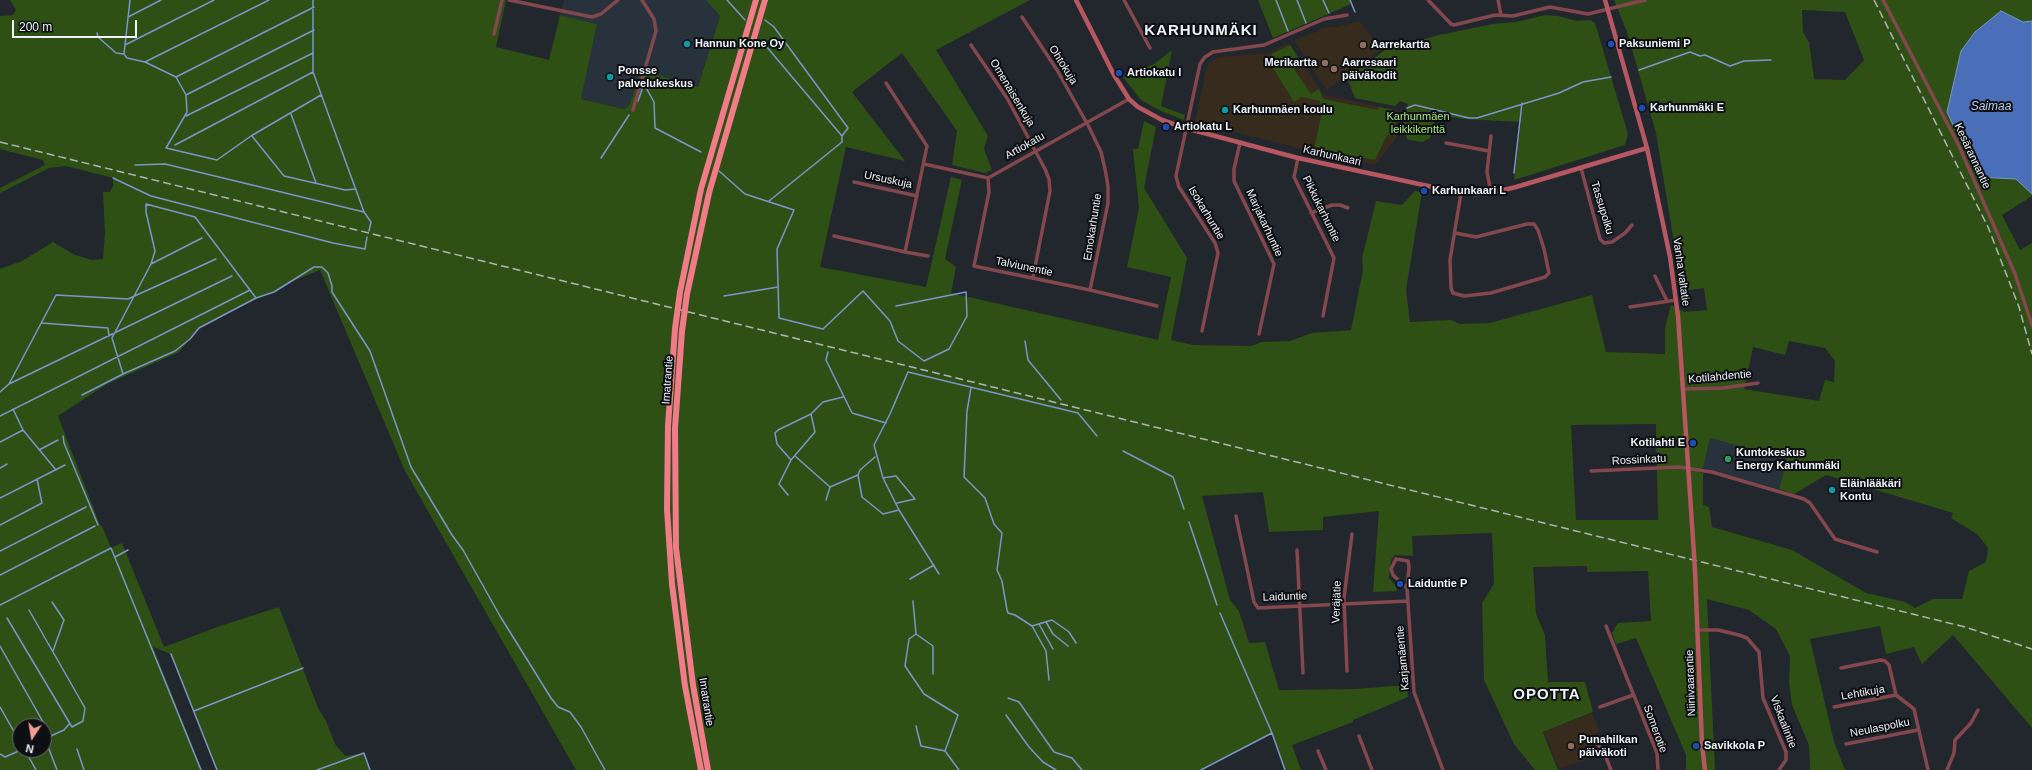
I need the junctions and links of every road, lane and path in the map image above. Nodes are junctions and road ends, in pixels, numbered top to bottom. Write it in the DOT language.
graph roads {
  1 [pos="502,0"];
  2 [pos="509,0"];
  3 [pos="618,0"];
  4 [pos="642,0"];
  5 [pos="756,0"];
  6 [pos="765,0"];
  7 [pos="1076,0"];
  8 [pos="1124,0"];
  9 [pos="1428,0"];
  10 [pos="1498,0"];
  11 [pos="1605,0"];
  12 [pos="1645,0"];
  13 [pos="1883,0"];
  14 [pos="1607,9"];
  15 [pos="1347,15"];
  16 [pos="1501,15"];
  17 [pos="1022,17"];
  18 [pos="494,34"];
  19 [pos="971,45"];
  20 [pos="1150,48"];
  21 [pos="886,83"];
  22 [pos="1129,99"];
  23 [pos="633,110"];
  24 [pos="1087,123"];
  25 [pos="1185,128"];
  26 [pos="1491,136"];
  27 [pos="1240,143"];
  28 [pos="1446,143"];
  29 [pos="1647,148"];
  30 [pos="1036,150"];
  31 [pos="1489,151"];
  32 [pos="1298,158"];
  33 [pos="924,164"];
  34 [pos="1580,168"];
  35 [pos="988,178"];
  36 [pos="854,182"];
  37 [pos="1461,193"];
  38 [pos="1491,193"];
  39 [pos="917,196"];
  40 [pos="1348,208"];
  41 [pos="1311,213"];
  42 [pos="1632,225"];
  43 [pos="1455,233"];
  44 [pos="834,236"];
  45 [pos="905,252"];
  46 [pos="928,256"];
  47 [pos="1655,276"];
  48 [pos="1033,277"];
  49 [pos="1090,290"];
  50 [pos="1676,300"];
  51 [pos="1667,301"];
  52 [pos="1157,306"];
  53 [pos="1630,307"];
  54 [pos="1323,316"];
  55 [pos="2032,325"];
  56 [pos="1202,331"];
  57 [pos="1259,334"];
  58 [pos="1758,383"];
  59 [pos="1683,389"];
  60 [pos="1688,468"];
  61 [pos="1591,471"];
  62 [pos="1236,516"];
  63 [pos="1352,534"];
  64 [pos="1297,550"];
  65 [pos="1877,552"];
  66 [pos="1407,588"];
  67 [pos="1696,596"];
  68 [pos="1408,601"];
  69 [pos="1344,604"];
  70 [pos="1300,606"];
  71 [pos="1606,626"];
  72 [pos="1698,630"];
  73 [pos="1841,668"];
  74 [pos="1347,671"];
  75 [pos="1303,673"];
  76 [pos="1633,694"];
  77 [pos="1896,696"];
  78 [pos="1600,707"];
  79 [pos="1834,707"];
  80 [pos="1978,710"];
  81 [pos="1918,730"];
  82 [pos="1359,736"];
  83 [pos="1846,744"];
  84 [pos="1598,745"];
  85 [pos="1318,751"];
  86 [pos="701,770"];
  87 [pos="708,770"];
  88 [pos="1326,770"];
  89 [pos="1372,770"];
  90 [pos="1443,770"];
  91 [pos="1611,770"];
  92 [pos="1658,770"];
  93 [pos="1705,770"];
  94 [pos="1779,770"];
  95 [pos="1928,770"];
  96 [pos="1947,770"];
  1 -- 18 [label="street"];
  2 -- 3 [label="street"];
  4 -- 23 [label="street"];
  5 -- 86 [label="highway, Imatrantie, bridge"];
  6 -- 87 [label="highway, Imatrantie, bridge"];
  7 -- 22 [label="main road, Karhunkaari"];
  8 -- 20 [label="street"];
  9 -- 16 [label="street"];
  10 -- 16 [label="street"];
  11 -- 14 [label="main road, Vanha valtatie"];
  12 -- 14 [label="street"];
  13 -- 55 [label="street, Kesärannantie"];
  14 -- 16 [label="street"];
  14 -- 29 [label="main road, Vanha valtatie"];
  15 -- 25 [label="street, Isokarhuntie"];
  17 -- 24 [label="street, Ohtokuja"];
  19 -- 30 [label="street, Omenaisenkuja"];
  21 -- 33 [label="street"];
  22 -- 24 [label="street, Artiokatu"];
  22 -- 25 [label="main road, Karhunkaari"];
  24 -- 30 [label="street, Artiokatu"];
  24 -- 49 [label="street, Emokarhuntie"];
  25 -- 27 [label="main road, Karhunkaari"];
  25 -- 56 [label="street, Isokarhuntie"];
  26 -- 31 [label="street"];
  27 -- 32 [label="main road, Karhunkaari"];
  27 -- 57 [label="street, Marjakarhuntie"];
  28 -- 31 [label="street"];
  29 -- 34 [label="main road, Karhunkaari"];
  29 -- 50 [label="main road, Vanha valtatie"];
  30 -- 35 [label="street, Artiokatu"];
  30 -- 48 [label="street, Omenaisenkuja"];
  31 -- 38 [label="street"];
  32 -- 37 [label="main road, Karhunkaari"];
  32 -- 41 [label="street, Pikkukarhuntie"];
  33 -- 35 [label="street"];
  33 -- 39 [label="street"];
  34 -- 38 [label="main road, Karhunkaari"];
  34 -- 42 [label="street, Tassupolku"];
  35 -- 48 [label="street, Talviunentie"];
  36 -- 39 [label="street, Ursuskuja"];
  37 -- 38 [label="main road, Karhunkaari"];
  37 -- 43 [label="street"];
  39 -- 45 [label="street"];
  40 -- 41 [label="street"];
  41 -- 54 [label="street, Pikkukarhuntie"];
  43 -- 43 [label="street"];
  44 -- 45 [label="street"];
  45 -- 46 [label="street"];
  47 -- 51 [label="street"];
  48 -- 49 [label="street, Talviunentie"];
  49 -- 52 [label="street, Talviunentie"];
  50 -- 51 [label="street"];
  50 -- 59 [label="main road, Vanha valtatie"];
  51 -- 53 [label="street"];
  58 -- 59 [label="street, Kotilahdentie"];
  59 -- 60 [label="main road, Vanha valtatie"];
  60 -- 61 [label="street, Rossinkatu"];
  60 -- 65 [label="street, Rossinkatu"];
  60 -- 67 [label="main road, Vanha valtatie, bridge"];
  62 -- 70 [label="street, Laiduntie"];
  63 -- 69 [label="street, Veräjätie"];
  64 -- 70 [label="street"];
  66 -- 66 [label="street, Karjamäentie"];
  66 -- 68 [label="street, Karjamäentie"];
  67 -- 72 [label="main road, Niinivaarantie"];
  68 -- 69 [label="street, Laiduntie"];
  68 -- 90 [label="street, Karjamäentie"];
  69 -- 70 [label="street, Laiduntie"];
  69 -- 74 [label="street, Veräjätie"];
  70 -- 75 [label="street"];
  71 -- 76 [label="street, Somerotie"];
  72 -- 93 [label="main road, Niinivaarantie"];
  72 -- 94 [label="street, Viskaalintie"];
  73 -- 77 [label="street"];
  76 -- 78 [label="street, Somerotie"];
  76 -- 92 [label="street, Somerotie"];
  77 -- 79 [label="street, Lehtikuja"];
  77 -- 81 [label="street"];
  80 -- 96 [label="street"];
  81 -- 83 [label="street, Neulaspolku"];
  81 -- 95 [label="street"];
  82 -- 89 [label="street"];
  84 -- 91 [label="street"];
  85 -- 88 [label="street"];
}
